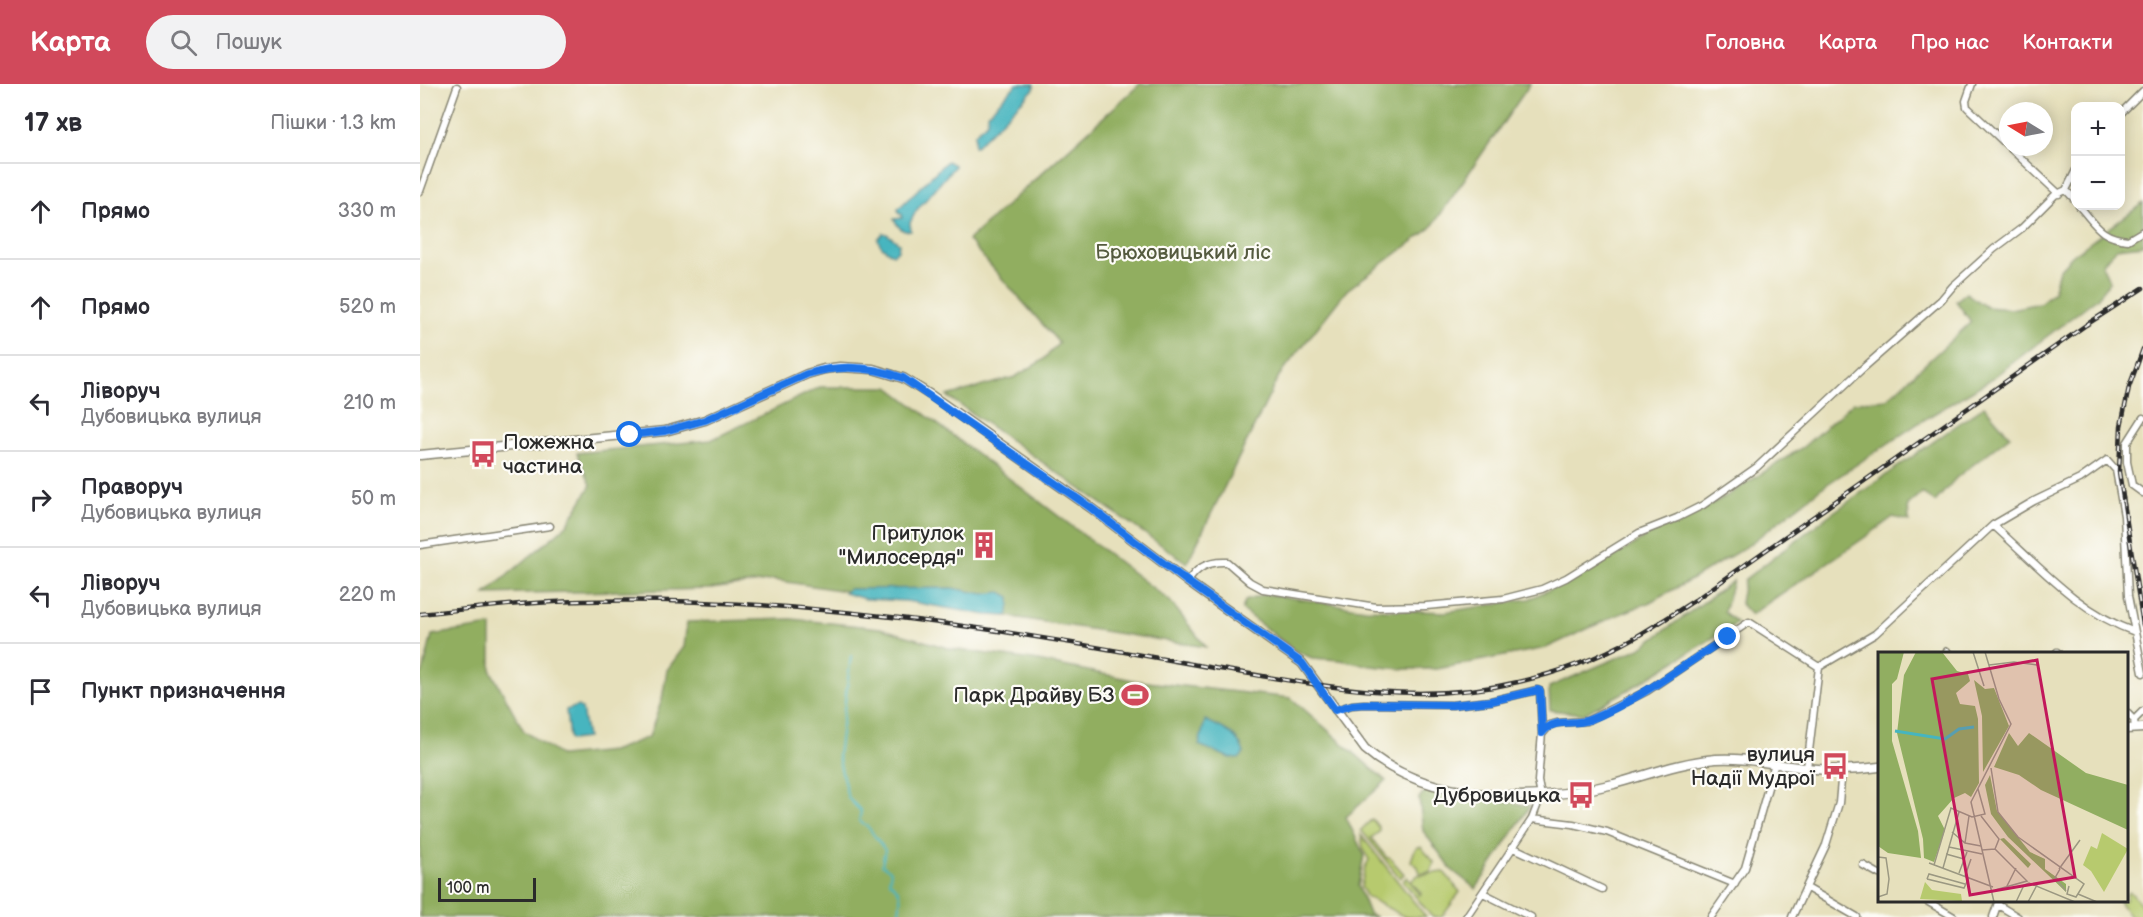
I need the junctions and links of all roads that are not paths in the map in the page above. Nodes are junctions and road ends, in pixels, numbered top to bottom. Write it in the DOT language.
graph roads {
  1 [pos="1972,84"];
  2 [pos="456,87"];
  3 [pos="2143,91"];
  4 [pos="2125,110"];
  5 [pos="1999,137"];
  6 [pos="2019,156"];
  7 [pos="2071,180"];
  8 [pos="2066,190"];
  9 [pos="420,191"];
  10 [pos="2059,194"];
  11 [pos="2071,196"];
  12 [pos="2083,210"];
  13 [pos="2143,231"];
  14 [pos="2143,418"];
  15 [pos="420,455"];
  16 [pos="2143,493"];
  17 [pos="1993,525"];
  18 [pos="550,526"];
  19 [pos="420,545"];
  20 [pos="1188,582"];
  21 [pos="2135,632"];
  22 [pos="1819,666"];
  23 [pos="2143,674"];
  24 [pos="1335,710"];
  25 [pos="2143,711"];
  26 [pos="2135,726"];
  27 [pos="1542,733"];
  28 [pos="1775,763"];
  29 [pos="1878,767"];
  30 [pos="1807,768"];
  31 [pos="1842,770"];
  32 [pos="1541,796"];
  33 [pos="1532,819"];
  34 [pos="1512,847"];
  35 [pos="1863,865"];
  36 [pos="1878,873"];
  37 [pos="1736,884"];
  38 [pos="1807,888"];
  39 [pos="1602,889"];
  40 [pos="1484,893"];
  41 [pos="1928,902"];
  42 [pos="1999,903"];
  43 [pos="1466,917"];
  44 [pos="1531,917"];
  45 [pos="1711,917"];
  46 [pos="1792,917"];
  47 [pos="1855,917"];
  48 [pos="1954,917"];
  49 [pos="1994,917"];
  50 [pos="2018,917"];
  1 -- 5 [label="street"];
  2 -- 9 [label="street"];
  3 -- 4 [label="street"];
  6 -- 10 [label="street"];
  7 -- 8 [label="street"];
  8 -- 10 [label="street"];
  8 -- 11 [label="street"];
  10 -- 20 [label="street"];
  12 -- 13 [label="street"];
  14 -- 16 [label="street"];
  15 -- 20 [label="main road"];
  17 -- 21 [label="street"];
  17 -- 21 [label="street"];
  17 -- 22 [label="street"];
  18 -- 19 [label="street"];
  20 -- 24 [label="main road"];
  21 -- 23 [label="street"];
  22 -- 27 [label="street"];
  22 -- 30 [label="street"];
  24 -- 27 [label="street"];
  24 -- 32 [label="main road"];
  25 -- 26 [label="street"];
  27 -- 32 [label="street"];
  28 -- 30 [label="main road"];
  28 -- 32 [label="main road"];
  28 -- 37 [label="street"];
  29 -- 31 [label="main road"];
  30 -- 31 [label="main road"];
  31 -- 38 [label="street"];
  32 -- 33 [label="street"];
  33 -- 34 [label="street"];
  33 -- 37 [label="street"];
  34 -- 39 [label="street"];
  34 -- 40 [label="street"];
  35 -- 36 [label="street"];
  37 -- 45 [label="street"];
  38 -- 46 [label="street"];
  38 -- 47 [label="street"];
  40 -- 43 [label="street"];
  40 -- 44 [label="street"];
  41 -- 48 [label="street"];
  42 -- 49 [label="street"];
  42 -- 50 [label="street"];
}
